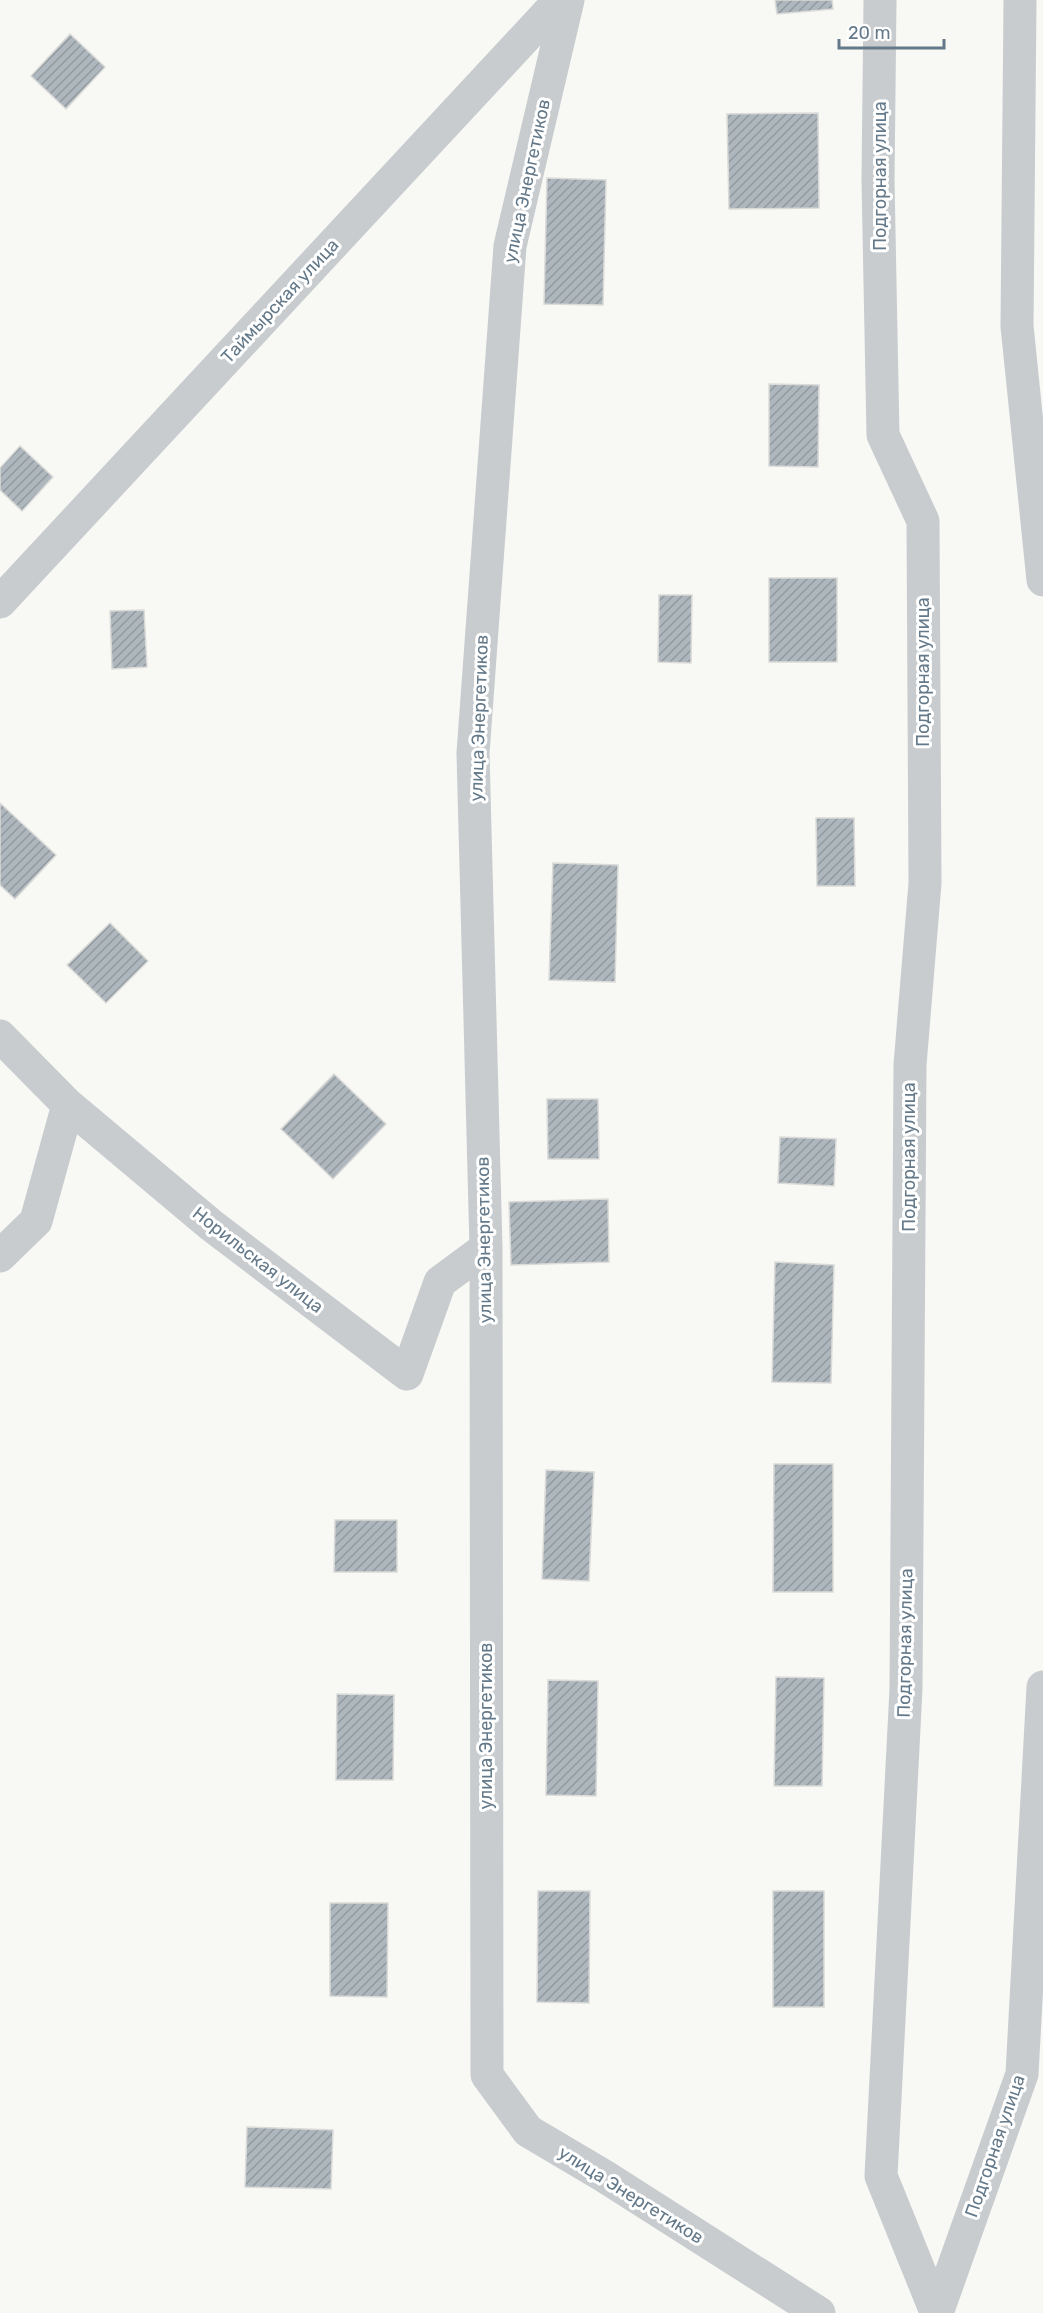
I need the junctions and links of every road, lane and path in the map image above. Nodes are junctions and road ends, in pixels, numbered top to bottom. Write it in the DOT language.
graph roads {
  1 [pos="560,0"];
  2 [pos="568,0"];
  3 [pos="880,0"];
  4 [pos="1020,0"];
  5 [pos="1043,580"];
  6 [pos="0,602"];
  7 [pos="0,1036"];
  8 [pos="68,1105"];
  9 [pos="486,1248"];
  10 [pos="0,1256"];
  11 [pos="1043,1687"];
  12 [pos="937,2312"];
  13 [pos="819,2313"];
  1 -- 6 [label="street, Таймырская улица"];
  2 -- 9 [label="street, улица Энергетиков"];
  3 -- 12 [label="street, Подгорная улица"];
  4 -- 5 [label="street"];
  7 -- 8 [label="street, Норильская улица"];
  8 -- 9 [label="street, Норильская улица"];
  8 -- 10 [label="street"];
  9 -- 13 [label="street, улица Энергетиков"];
  11 -- 12 [label="street, Подгорная улица"];
}
